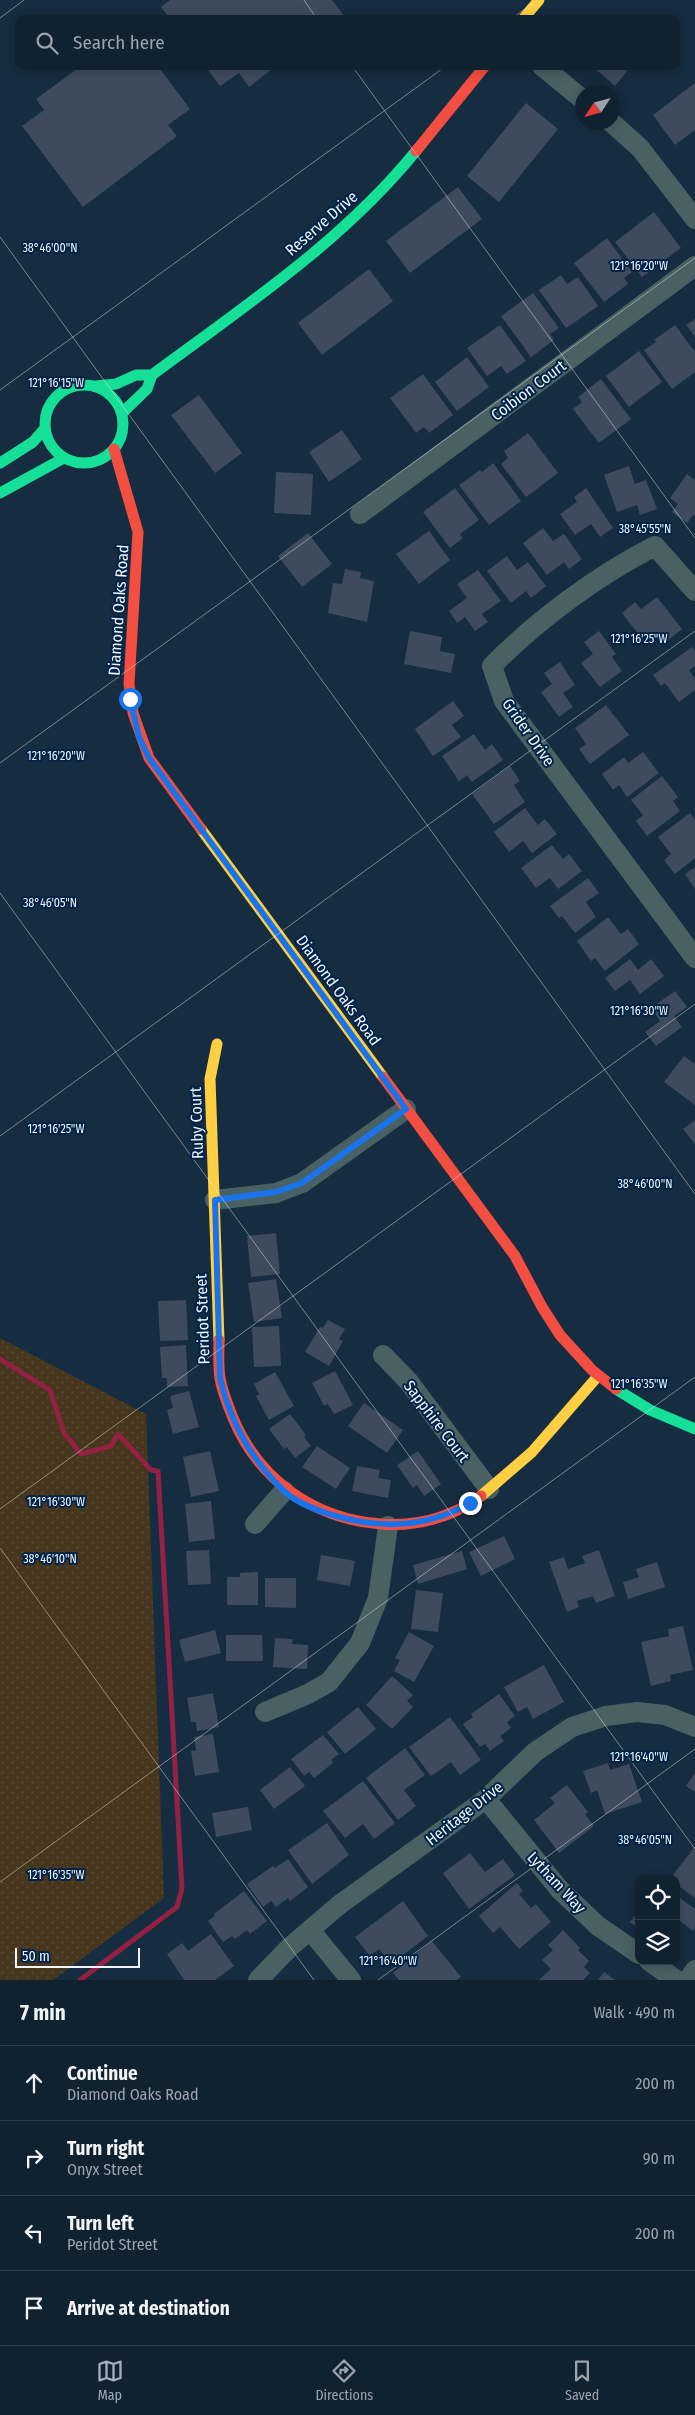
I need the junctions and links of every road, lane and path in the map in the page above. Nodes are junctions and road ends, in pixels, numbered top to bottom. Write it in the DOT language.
graph roads {
  1 [pos="539,0"];
  2 [pos="526,15"];
  3 [pos="482,70"];
  4 [pos="547,70"];
  5 [pos="575,93"];
  6 [pos="620,130"];
  7 [pos="695,219"];
  8 [pos="695,266"];
  9 [pos="152,375"];
  10 [pos="96,386"];
  11 [pos="122,413"];
  12 [pos="45,428"];
  13 [pos="114,450"];
  14 [pos="64,458"];
  15 [pos="95,462"];
  16 [pos="0,463"];
  17 [pos="124,486"];
  18 [pos="0,493"];
  19 [pos="360,514"];
  20 [pos="695,591"];
  21 [pos="695,958"];
  22 [pos="217,1044"];
  23 [pos="406,1109"];
  24 [pos="215,1200"];
  25 [pos="382,1355"];
  26 [pos="598,1376"];
  27 [pos="695,1429"];
  28 [pos="489,1489"];
  29 [pos="284,1491"];
  30 [pos="255,1524"];
  31 [pos="388,1526"];
  32 [pos="266,1712"];
  33 [pos="695,1727"];
  34 [pos="486,1798"];
  35 [pos="310,1930"];
  36 [pos="635,1951"];
  37 [pos="655,1965"];
  38 [pos="695,1970"];
  39 [pos="258,1980"];
  40 [pos="351,1980"];
  41 [pos="676,1980"];
  42 [pos="688,1980"];
  1 -- 2 [label="street"];
  3 -- 9 [label="street, Reserve Drive"];
  4 -- 5 [label="street"];
  6 -- 7 [label="street"];
  8 -- 19 [label="street, Coibion Court"];
  9 -- 10 [label="street, Reserve Drive"];
  9 -- 11 [label="street, Reserve Drive"];
  10 -- 11 [label="street"];
  10 -- 12 [label="street"];
  11 -- 13 [label="street"];
  12 -- 14 [label="street"];
  12 -- 16 [label="street"];
  13 -- 15 [label="street"];
  13 -- 17 [label="street, Diamond Oaks Road"];
  14 -- 15 [label="street"];
  14 -- 18 [label="street"];
  15 -- 17 [label="street"];
  17 -- 23 [label="street, Diamond Oaks Road"];
  20 -- 21 [label="street, Grider Drive"];
  22 -- 24 [label="street, Ruby Court"];
  23 -- 24 [label="street"];
  23 -- 26 [label="street, Diamond Oaks Road"];
  24 -- 29 [label="street, Peridot Street"];
  25 -- 28 [label="street, Sapphire Court"];
  26 -- 27 [label="street, Diamond Oaks Road"];
  26 -- 28 [label="street, Peridot Street"];
  28 -- 31 [label="street, Peridot Street"];
  29 -- 30 [label="street"];
  29 -- 31 [label="street, Peridot Street"];
  31 -- 32 [label="street"];
  33 -- 34 [label="street, Heritage Drive"];
  34 -- 35 [label="street, Heritage Drive"];
  34 -- 36 [label="street, Lytham Way"];
  35 -- 39 [label="street, Heritage Drive"];
  35 -- 40 [label="street"];
  37 -- 41 [label="street"];
  38 -- 42 [label="street"];
}
